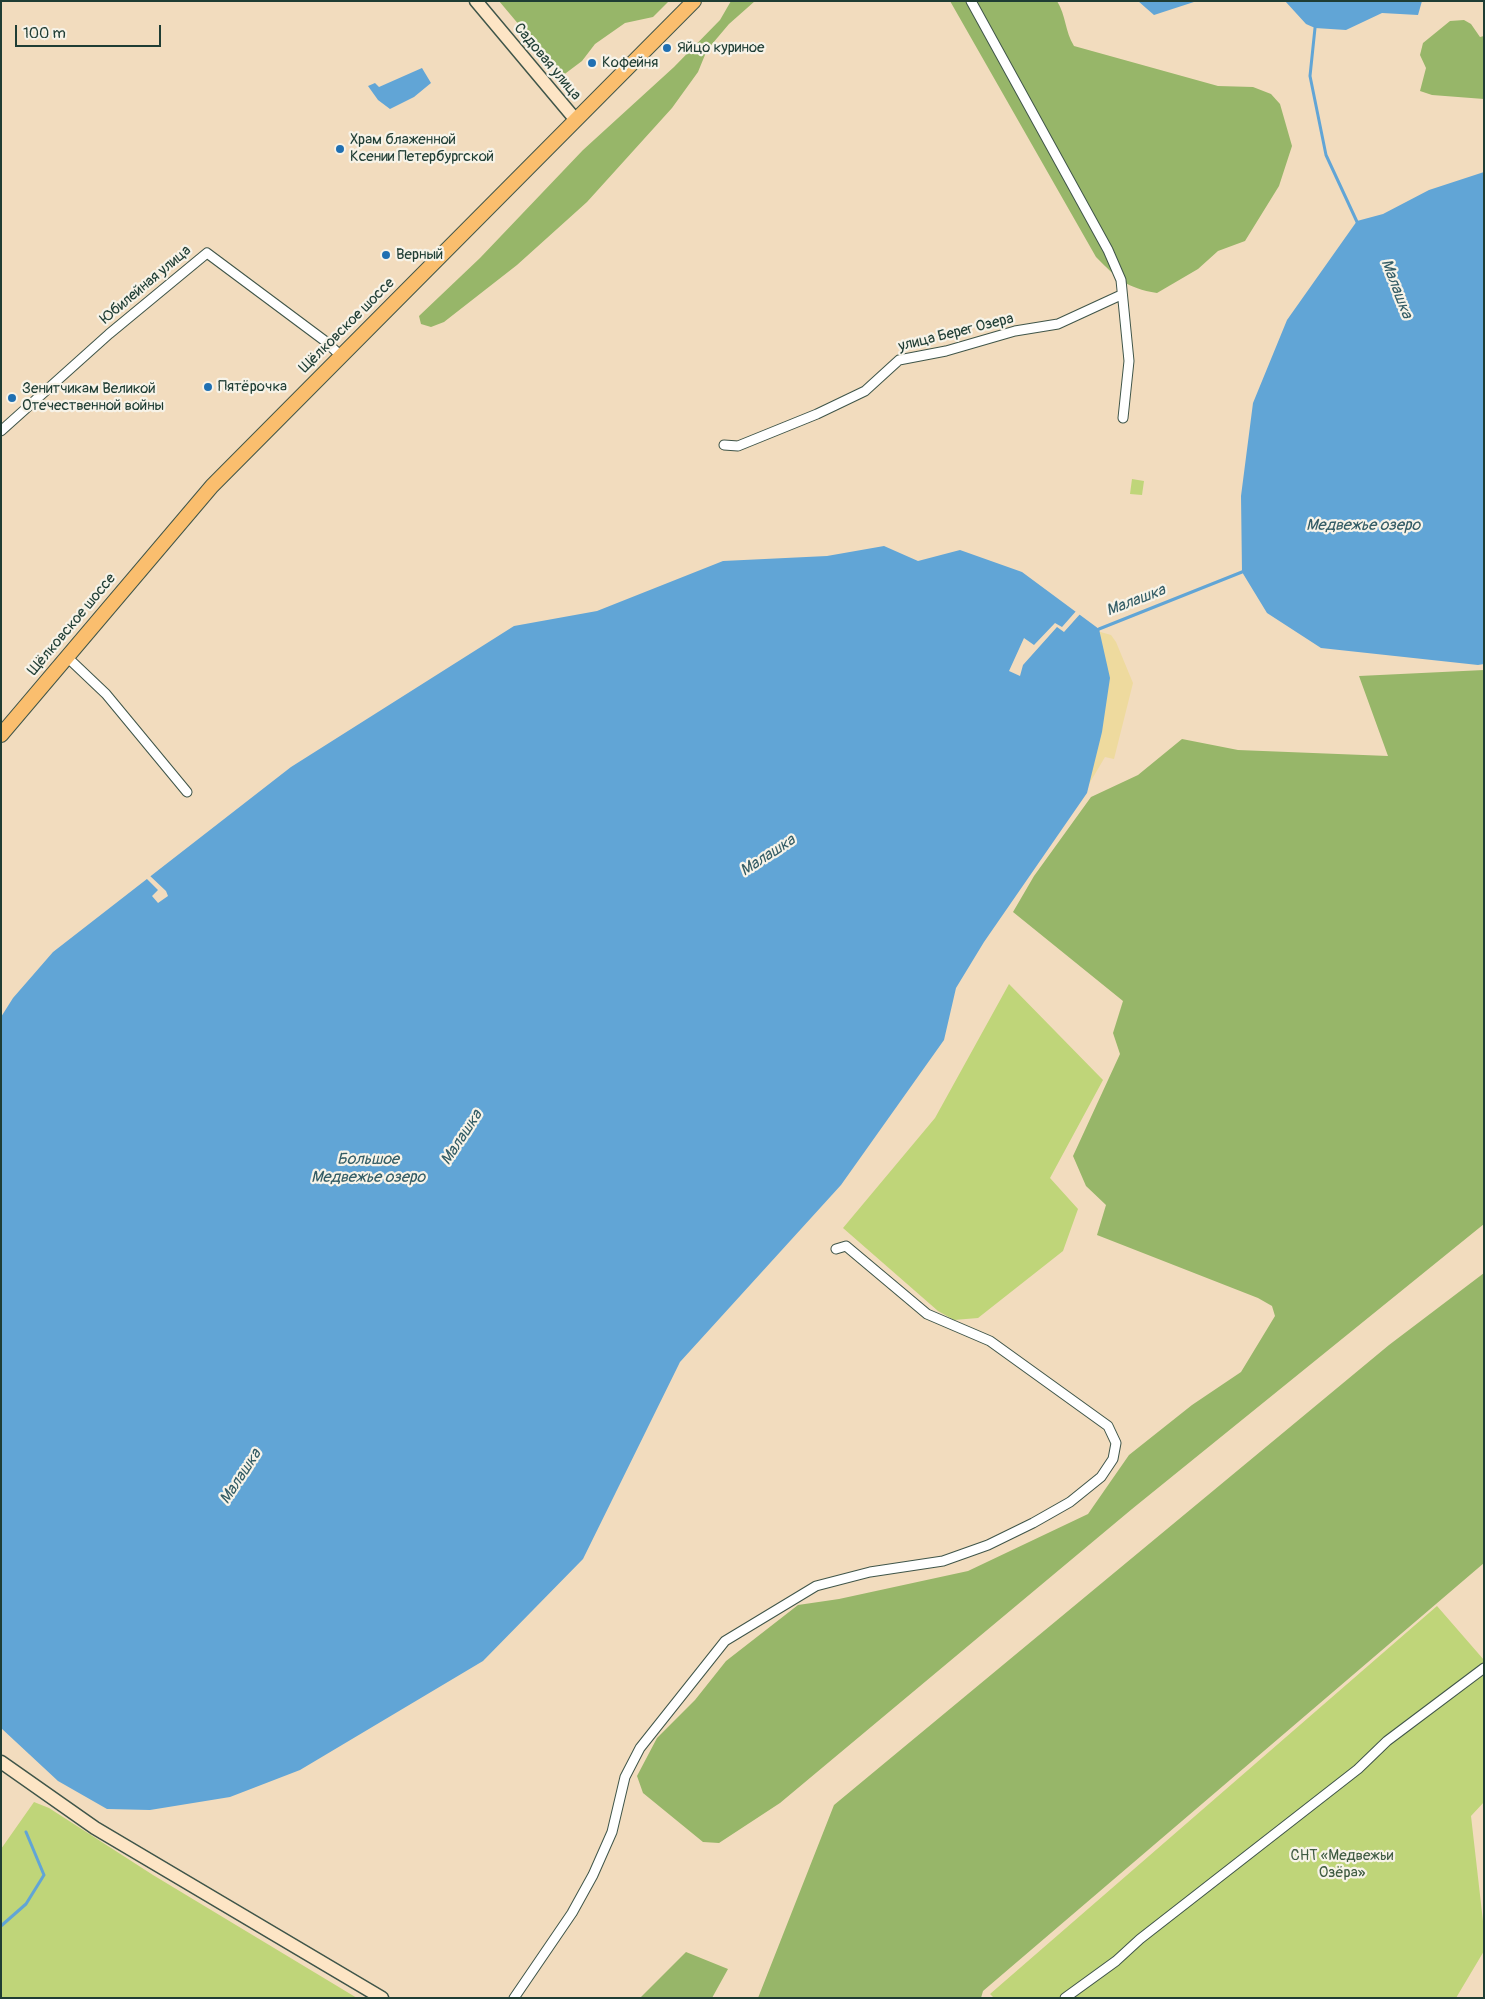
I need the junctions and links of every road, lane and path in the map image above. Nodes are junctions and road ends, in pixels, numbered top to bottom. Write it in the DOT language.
graph roads {
  1 [pos="476,1"];
  2 [pos="694,1"];
  3 [pos="971,1"];
  4 [pos="574,119"];
  5 [pos="1121,295"];
  6 [pos="340,355"];
  7 [pos="1123,418"];
  8 [pos="1,431"];
  9 [pos="724,445"];
  10 [pos="66,656"];
  11 [pos="1,735"];
  12 [pos="187,792"];
  13 [pos="836,1249"];
  14 [pos="1484,1668"];
  15 [pos="1,1762"];
  16 [pos="382,1998"];
  17 [pos="514,1998"];
  18 [pos="1065,1998"];
  1 -- 4 [label="main road, Садовая улица"];
  2 -- 4 [label="main road, Щёлковское шоссе"];
  3 -- 5 [label="street"];
  4 -- 6 [label="main road, Щёлковское шоссе"];
  5 -- 7 [label="street"];
  5 -- 9 [label="street, улица Берег Озера"];
  6 -- 8 [label="street, Юбилейная улица"];
  6 -- 10 [label="main road, Щёлковское шоссе"];
  10 -- 11 [label="main road, Щёлковское шоссе"];
  10 -- 12 [label="street"];
  13 -- 17 [label="street"];
  14 -- 18 [label="street"];
  15 -- 16 [label="main road"];
}
